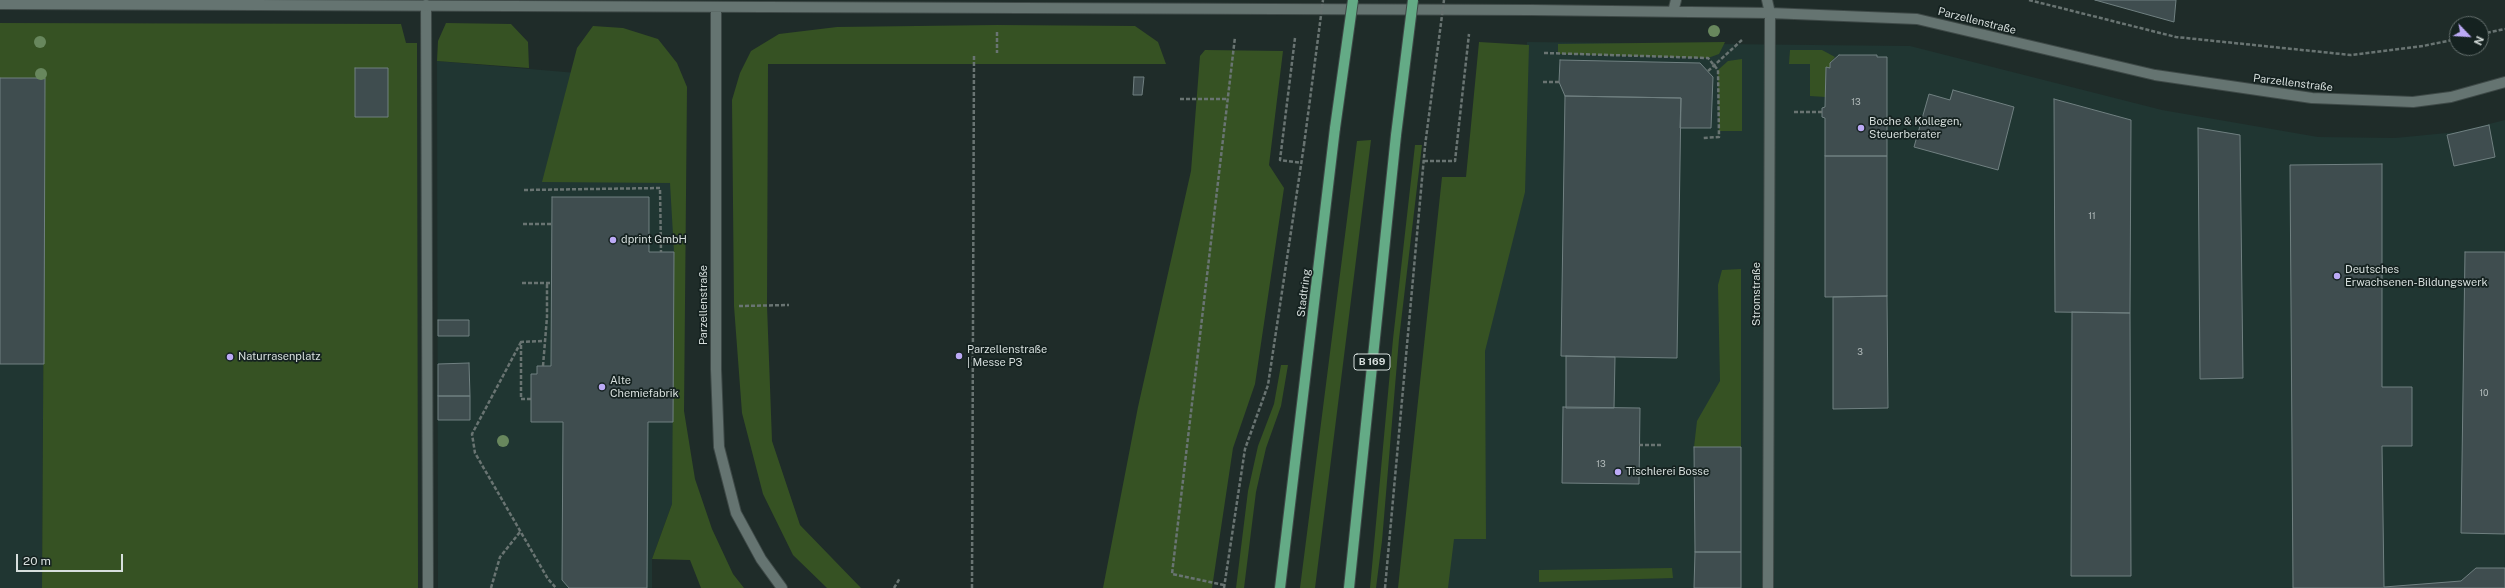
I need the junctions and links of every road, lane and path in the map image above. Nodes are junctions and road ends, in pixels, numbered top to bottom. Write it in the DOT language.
graph roads {
  1 [pos="1322,0"];
  2 [pos="1353,0"];
  3 [pos="1414,0"];
  4 [pos="1444,0"];
  5 [pos="1676,0"];
  6 [pos="1767,0"];
  7 [pos="2028,0"];
  8 [pos="0,4"];
  9 [pos="426,5"];
  10 [pos="716,7"];
  11 [pos="1673,12"];
  12 [pos="1770,13"];
  13 [pos="2505,29"];
  14 [pos="2489,32"];
  15 [pos="1469,33"];
  16 [pos="1235,37"];
  17 [pos="1295,38"];
  18 [pos="1743,39"];
  19 [pos="2449,41"];
  20 [pos="1544,53"];
  21 [pos="974,55"];
  22 [pos="1714,65"];
  23 [pos="1708,71"];
  24 [pos="1543,82"];
  25 [pos="1559,82"];
  26 [pos="2505,82"];
  27 [pos="1180,99"];
  28 [pos="1228,99"];
  29 [pos="1703,138"];
  30 [pos="1424,161"];
  31 [pos="1302,163"];
  32 [pos="524,190"];
  33 [pos="523,224"];
  34 [pos="552,224"];
  35 [pos="661,252"];
  36 [pos="552,282"];
  37 [pos="522,283"];
  38 [pos="547,283"];
  39 [pos="789,305"];
  40 [pos="734,306"];
  41 [pos="544,341"];
  42 [pos="521,342"];
  43 [pos="543,366"];
  44 [pos="531,400"];
  45 [pos="1639,445"];
  46 [pos="1661,445"];
  47 [pos="520,532"];
  48 [pos="900,578"];
  49 [pos="1224,587"];
  50 [pos="428,588"];
  51 [pos="491,588"];
  52 [pos="556,588"];
  53 [pos="782,588"];
  54 [pos="894,588"];
  55 [pos="972,588"];
  56 [pos="1280,588"];
  57 [pos="1349,588"];
  58 [pos="1385,588"];
  59 [pos="1768,588"];
  1 -- 31 [label="path, bridge"];
  2 -- 56 [label="main road, Stadtring, bridge"];
  3 -- 57 [label="main road, B 169, bridge"];
  4 -- 30 [label="path, bridge"];
  5 -- 11 [label="street"];
  6 -- 12 [label="street, Stromstraße"];
  7 -- 19 [label="path"];
  8 -- 9 [label="street, Parzellenstraße"];
  9 -- 10 [label="street, Parzellenstraße"];
  9 -- 50 [label="street"];
  10 -- 11 [label="street, Parzellenstraße"];
  10 -- 53 [label="street, Parzellenstraße"];
  11 -- 12 [label="street, Parzellenstraße"];
  12 -- 26 [label="street, Parzellenstraße"];
  12 -- 59 [label="street, Stromstraße"];
  13 -- 14 [label="path"];
  15 -- 30 [label="path"];
  16 -- 28 [label="path"];
  17 -- 31 [label="path"];
  18 -- 22 [label="path"];
  20 -- 22 [label="path"];
  21 -- 55 [label="path"];
  22 -- 23 [label="path"];
  22 -- 29 [label="path"];
  24 -- 25 [label="path"];
  27 -- 28 [label="path"];
  28 -- 49 [label="path"];
  30 -- 58 [label="path"];
  31 -- 49 [label="path"];
  32 -- 35 [label="path"];
  33 -- 34 [label="path"];
  36 -- 38 [label="path"];
  37 -- 38 [label="path"];
  38 -- 41 [label="path"];
  39 -- 40 [label="path"];
  41 -- 42 [label="path"];
  41 -- 43 [label="path"];
  42 -- 44 [label="path"];
  42 -- 47 [label="path"];
  45 -- 46 [label="path"];
  47 -- 51 [label="path"];
  47 -- 52 [label="path"];
  48 -- 54 [label="path"];
}
